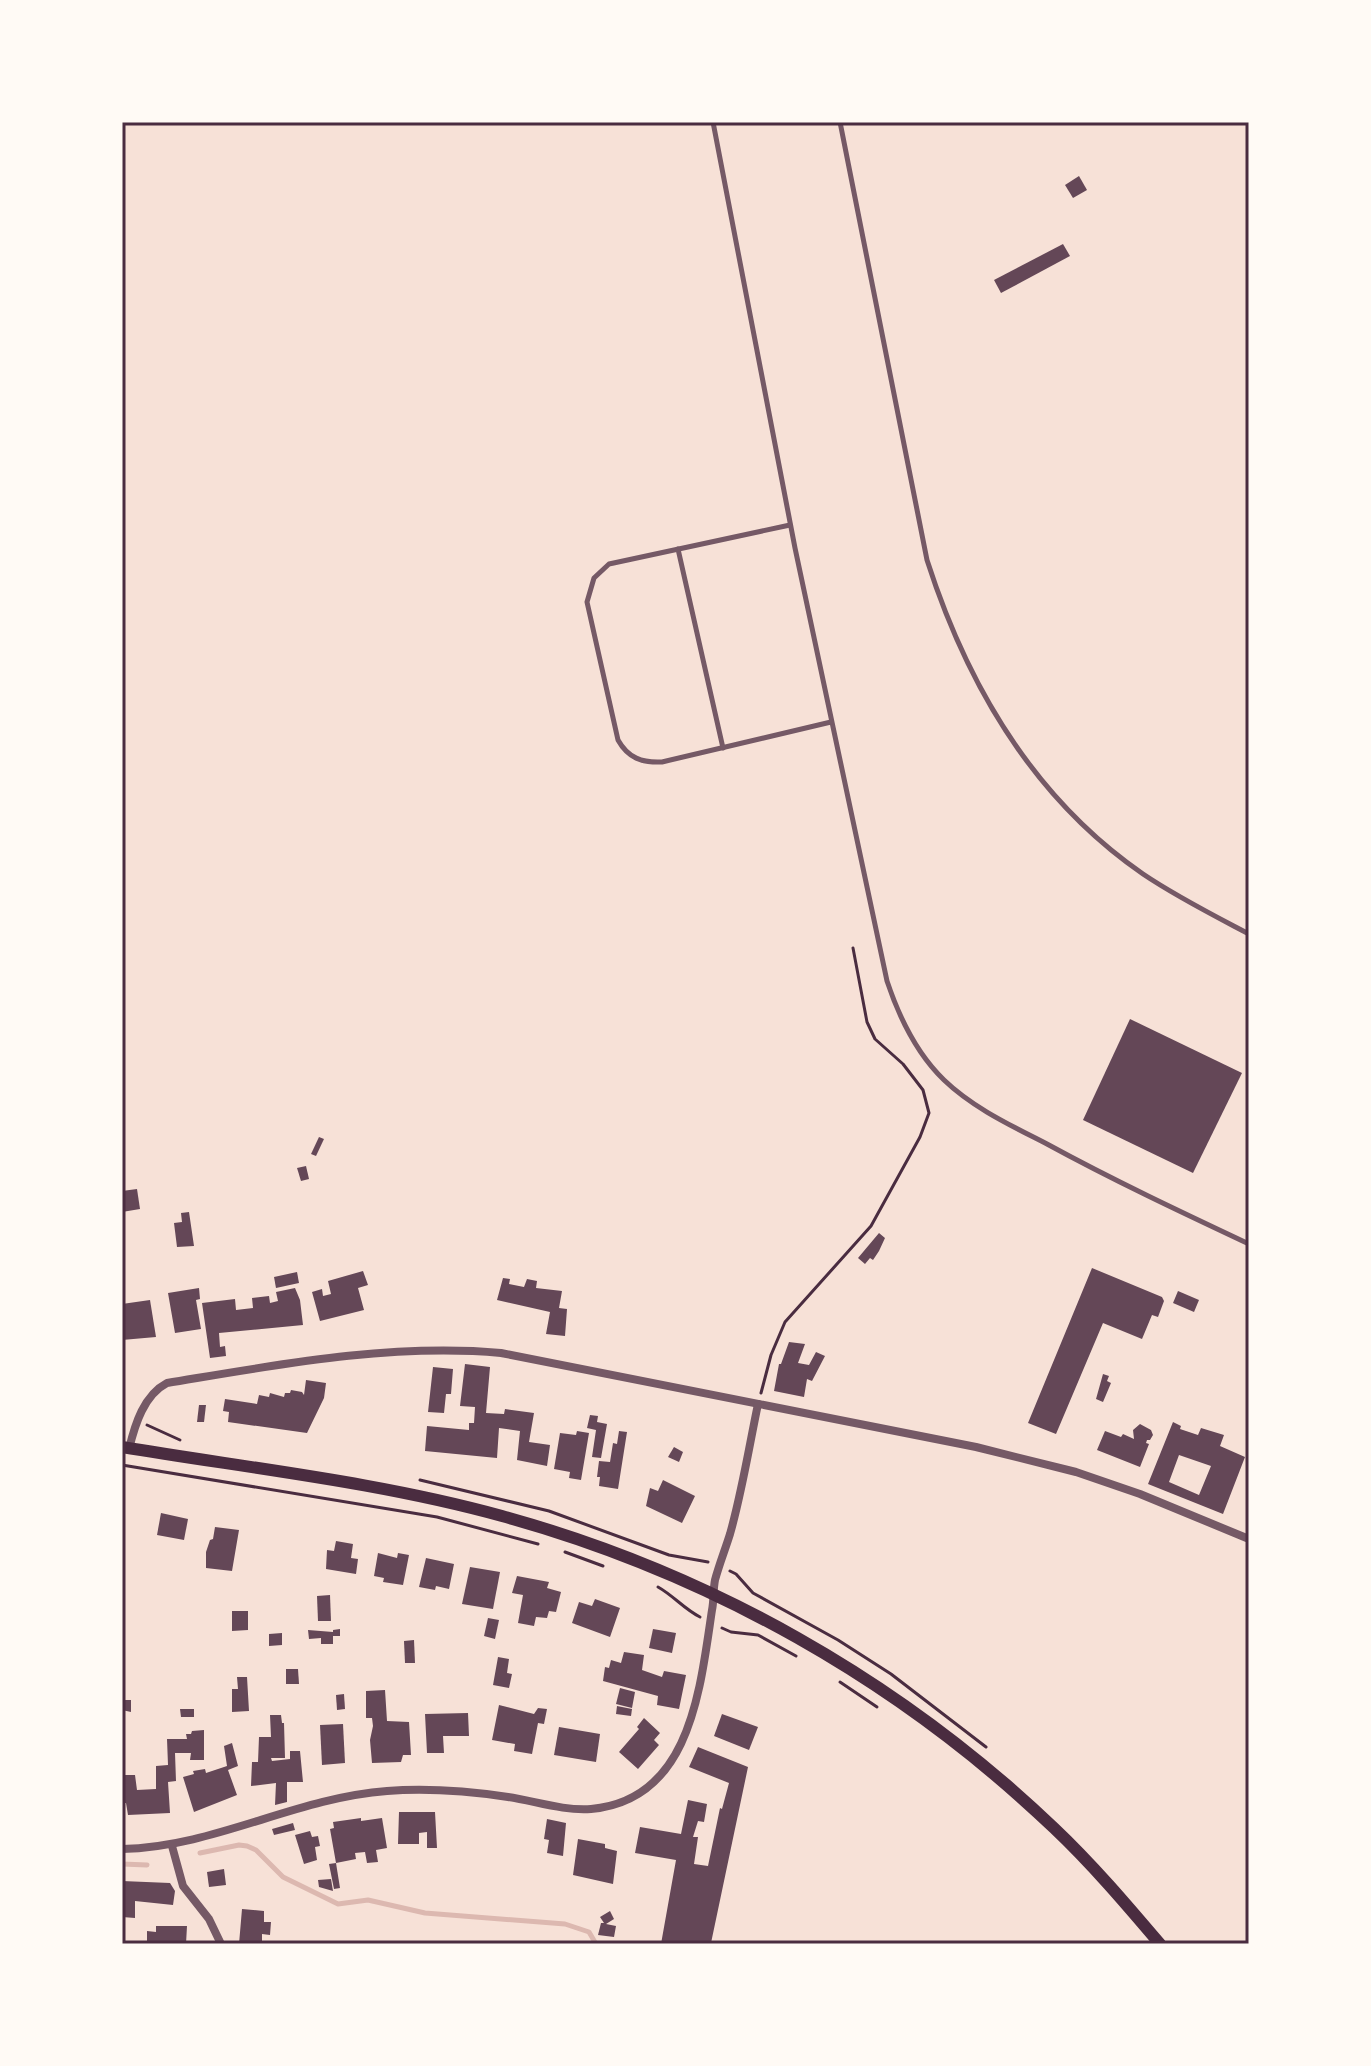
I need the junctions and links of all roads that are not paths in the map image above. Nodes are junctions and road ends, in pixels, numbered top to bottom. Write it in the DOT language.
graph roads {
  1 [pos="713,122"];
  2 [pos="840,122"];
  3 [pos="790,525"];
  4 [pos="678,549"];
  5 [pos="831,722"];
  6 [pos="723,748"];
  7 [pos="1249,934"];
  8 [pos="1249,1244"];
  9 [pos="758,1404"];
  10 [pos="126,1448"];
  11 [pos="1249,1539"];
  12 [pos="713,1594"];
  13 [pos="172,1846"];
  14 [pos="122,1849"];
  15 [pos="221,1944"];
  16 [pos="1160,1944"];
  1 -- 3 [label="lane"];
  2 -- 7 [label="lane"];
  3 -- 4 [label="lane"];
  3 -- 5 [label="lane"];
  4 -- 6 [label="lane"];
  4 -- 6 [label="lane"];
  5 -- 6 [label="lane"];
  5 -- 8 [label="lane"];
  9 -- 10 [label="street"];
  9 -- 11 [label="street"];
  9 -- 12 [label="street"];
  10 -- 12 [label="main road"];
  12 -- 13 [label="street"];
  12 -- 16 [label="main road"];
  13 -- 14 [label="street"];
  13 -- 15 [label="street"];
}
